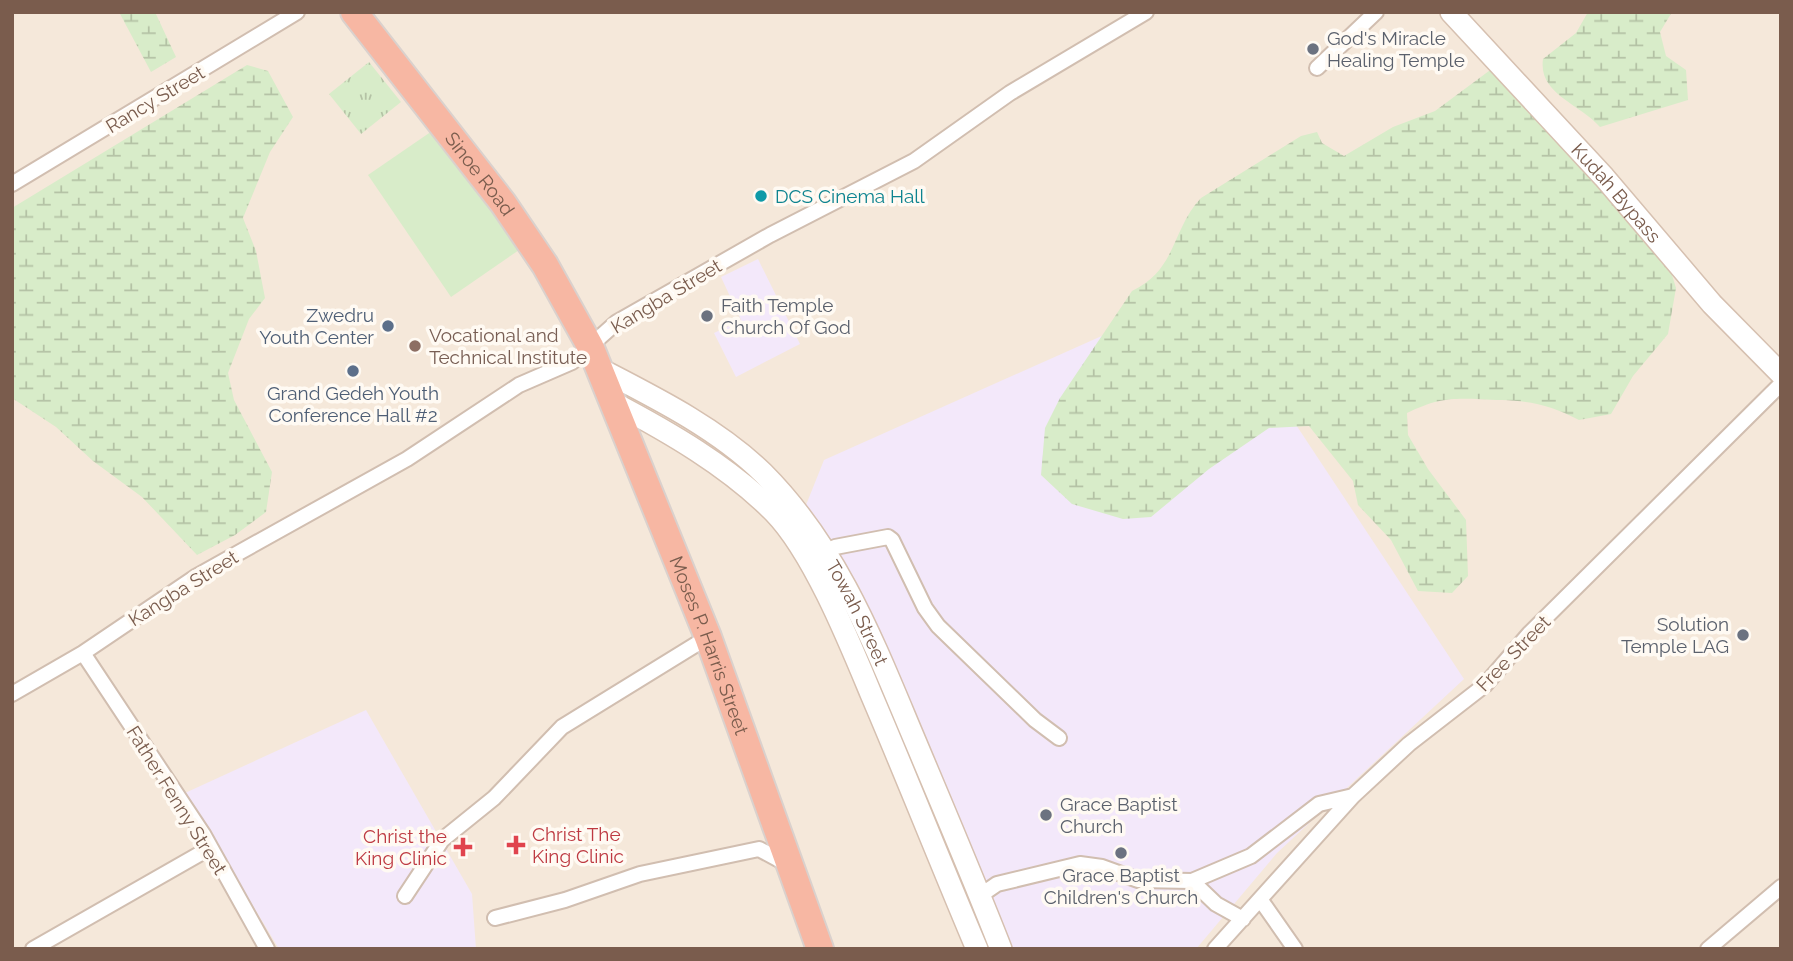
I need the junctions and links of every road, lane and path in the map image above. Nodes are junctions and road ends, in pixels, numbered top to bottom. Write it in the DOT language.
graph roads {
  1 [pos="297,12"];
  2 [pos="354,12"];
  3 [pos="1146,12"];
  4 [pos="1376,12"];
  5 [pos="1451,12"];
  6 [pos="1317,68"];
  7 [pos="12,184"];
  8 [pos="594,357"];
  9 [pos="1781,374"];
  10 [pos="1781,384"];
  11 [pos="612,402"];
  12 [pos="835,547"];
  13 [pos="708,637"];
  14 [pos="83,653"];
  15 [pos="12,694"];
  16 [pos="1059,738"];
  17 [pos="1353,796"];
  18 [pos="210,848"];
  19 [pos="788,864"];
  20 [pos="1192,881"];
  21 [pos="1781,887"];
  22 [pos="981,895"];
  23 [pos="405,896"];
  24 [pos="1260,900"];
  25 [pos="495,918"];
  26 [pos="1243,919"];
  27 [pos="33,949"];
  28 [pos="267,949"];
  29 [pos="820,949"];
  30 [pos="977,949"];
  31 [pos="1001,949"];
  32 [pos="1215,949"];
  33 [pos="1295,949"];
  34 [pos="1708,949"];
  1 -- 7 [label="street, Rancy Street"];
  2 -- 8 [label="highway, Sinoe Road"];
  3 -- 8 [label="street, Kangba Street"];
  4 -- 6 [label="street"];
  5 -- 9 [label="street, Kudah Bypass"];
  8 -- 11 [label="highway, Moses P. Harris Street"];
  8 -- 14 [label="street, Kangba Street"];
  8 -- 22 [label="street, Towah Street"];
  10 -- 17 [label="street, Free Street"];
  11 -- 13 [label="highway, Moses P. Harris Street"];
  11 -- 30 [label="street, Towah Street"];
  12 -- 16 [label="street"];
  13 -- 19 [label="highway, Moses P. Harris Street"];
  13 -- 23 [label="street"];
  14 -- 15 [label="street, Kangba Street"];
  14 -- 18 [label="street, Father Fenny Street"];
  17 -- 20 [label="street"];
  17 -- 24 [label="street, Free Street"];
  18 -- 27 [label="street"];
  18 -- 28 [label="street, Father Fenny Street"];
  19 -- 25 [label="street"];
  19 -- 29 [label="highway, Moses P. Harris Street"];
  20 -- 22 [label="street"];
  20 -- 26 [label="street"];
  21 -- 34 [label="street"];
  22 -- 31 [label="street, Towah Street"];
  24 -- 26 [label="street, Free Street"];
  24 -- 33 [label="street"];
  26 -- 32 [label="street, Free Street"];
}
